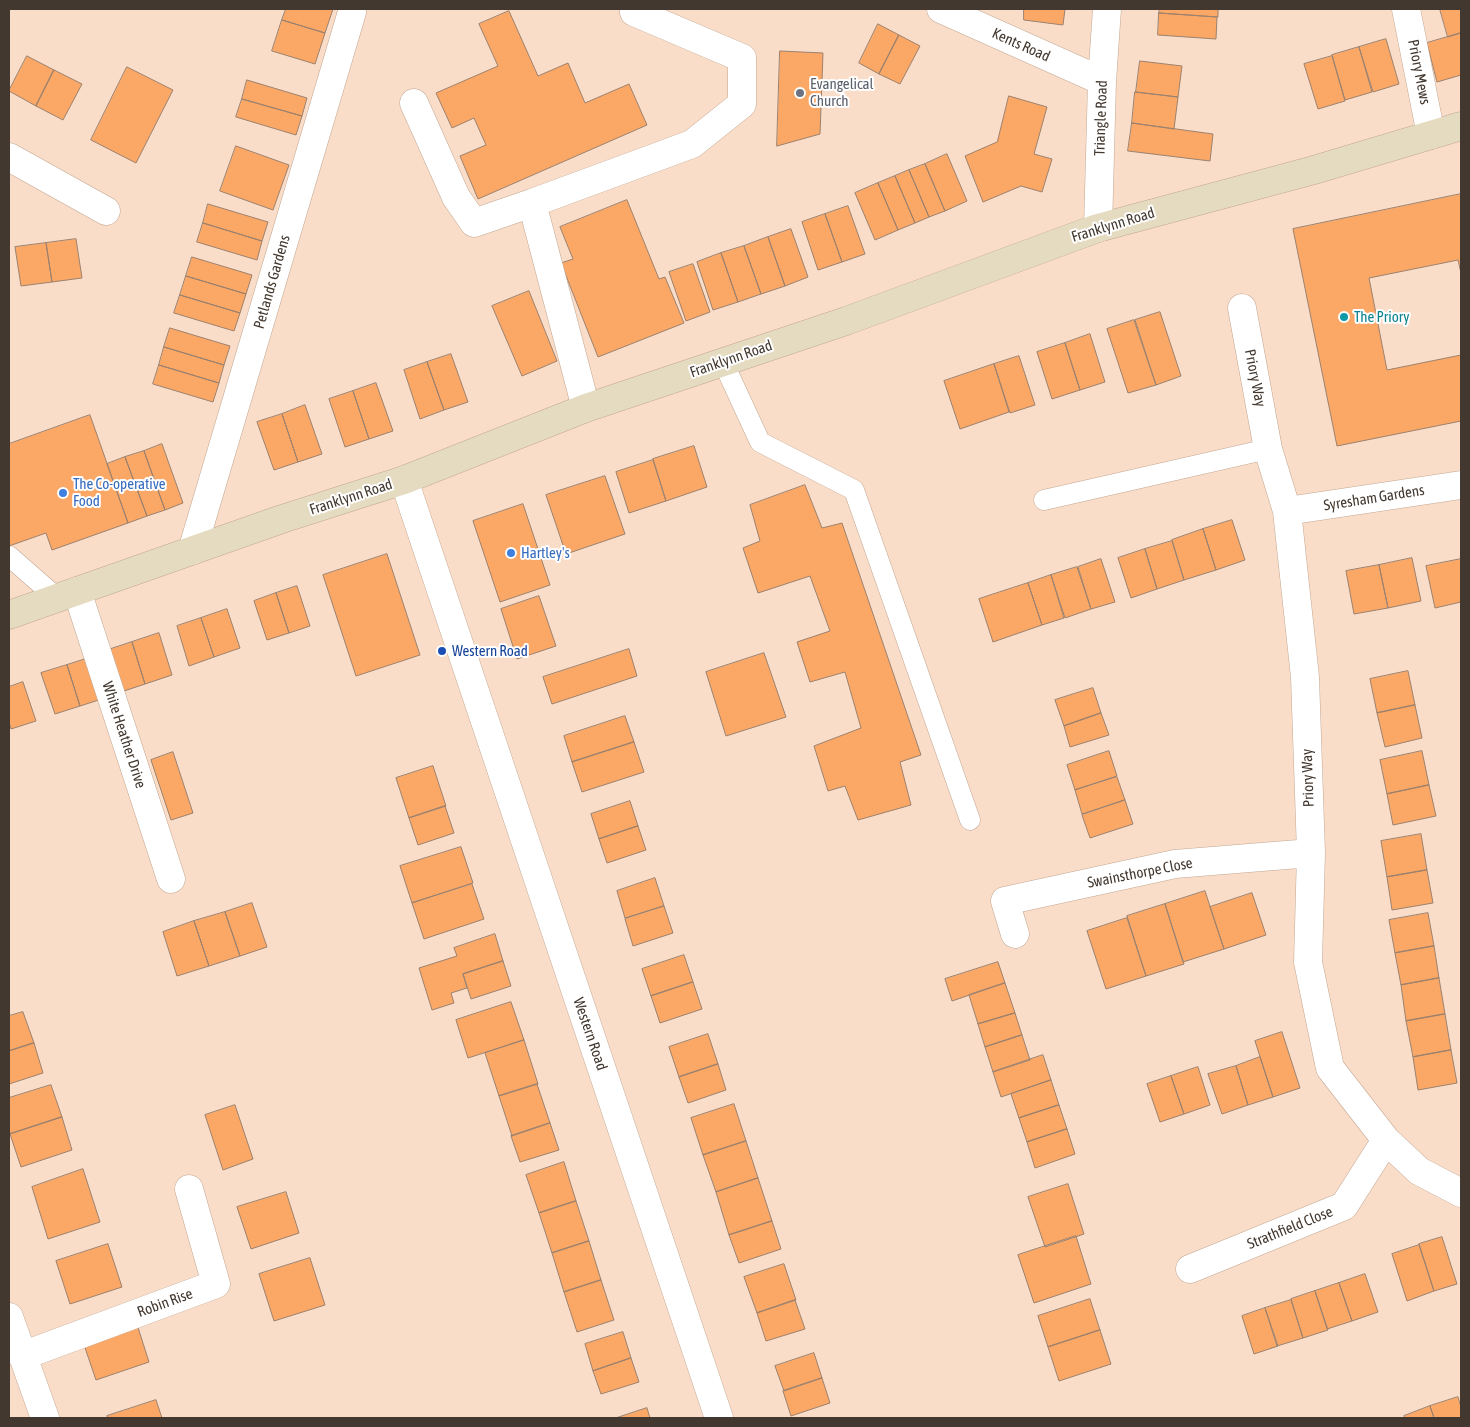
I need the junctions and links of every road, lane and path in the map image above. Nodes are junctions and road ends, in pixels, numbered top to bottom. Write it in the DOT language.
graph roads {
  1 [pos="941,9"];
  2 [pos="1107,9"];
  3 [pos="1406,9"];
  4 [pos="352,12"];
  5 [pos="634,12"];
  6 [pos="1102,81"];
  7 [pos="414,103"];
  8 [pos="1461,126"];
  9 [pos="1431,135"];
  10 [pos="9,157"];
  11 [pos="532,203"];
  12 [pos="106,211"];
  13 [pos="1098,228"];
  14 [pos="1242,308"];
  15 [pos="723,362"];
  16 [pos="586,408"];
  17 [pos="1268,449"];
  18 [pos="404,480"];
  19 [pos="1461,485"];
  20 [pos="1044,500"];
  21 [pos="1287,511"];
  22 [pos="192,551"];
  23 [pos="9,556"];
  24 [pos="67,595"];
  25 [pos="9,615"];
  26 [pos="970,820"];
  27 [pos="1311,853"];
  28 [pos="171,879"];
  29 [pos="1014,934"];
  30 [pos="1386,1140"];
  31 [pos="189,1189"];
  32 [pos="1461,1193"];
  33 [pos="1190,1269"];
  34 [pos="9,1317"];
  35 [pos="22,1356"];
  36 [pos="45,1418"];
  37 [pos="719,1418"];
  1 -- 6 [label="street, Kents Road"];
  2 -- 6 [label="street, Triangle Road"];
  3 -- 9 [label="street, Priory Mews"];
  4 -- 22 [label="street, Petlands Gardens"];
  5 -- 11 [label="street"];
  6 -- 13 [label="street, Triangle Road"];
  7 -- 11 [label="street"];
  8 -- 9 [label="main road, Franklynn Road"];
  9 -- 13 [label="main road, Franklynn Road"];
  10 -- 12 [label="street"];
  11 -- 16 [label="street"];
  13 -- 15 [label="main road, Franklynn Road"];
  14 -- 17 [label="street, Priory Way"];
  15 -- 16 [label="main road, Franklynn Road"];
  15 -- 26 [label="lane"];
  16 -- 18 [label="main road, Franklynn Road"];
  17 -- 20 [label="lane"];
  17 -- 21 [label="street, Priory Way"];
  18 -- 22 [label="main road, Franklynn Road"];
  18 -- 37 [label="street, Western Road"];
  19 -- 21 [label="street, Syresham Gardens"];
  21 -- 27 [label="street, Priory Way"];
  22 -- 24 [label="main road, Franklynn Road"];
  23 -- 24 [label="lane"];
  24 -- 25 [label="main road, Franklynn Road"];
  24 -- 28 [label="street, White Heather Drive"];
  27 -- 29 [label="street, Swainsthorpe Close"];
  27 -- 30 [label="street, Priory Way"];
  30 -- 32 [label="street, Priory Way"];
  30 -- 33 [label="street, Strathfield Close"];
  31 -- 35 [label="street, Robin Rise"];
  34 -- 35 [label="street"];
  35 -- 36 [label="street"];
}
